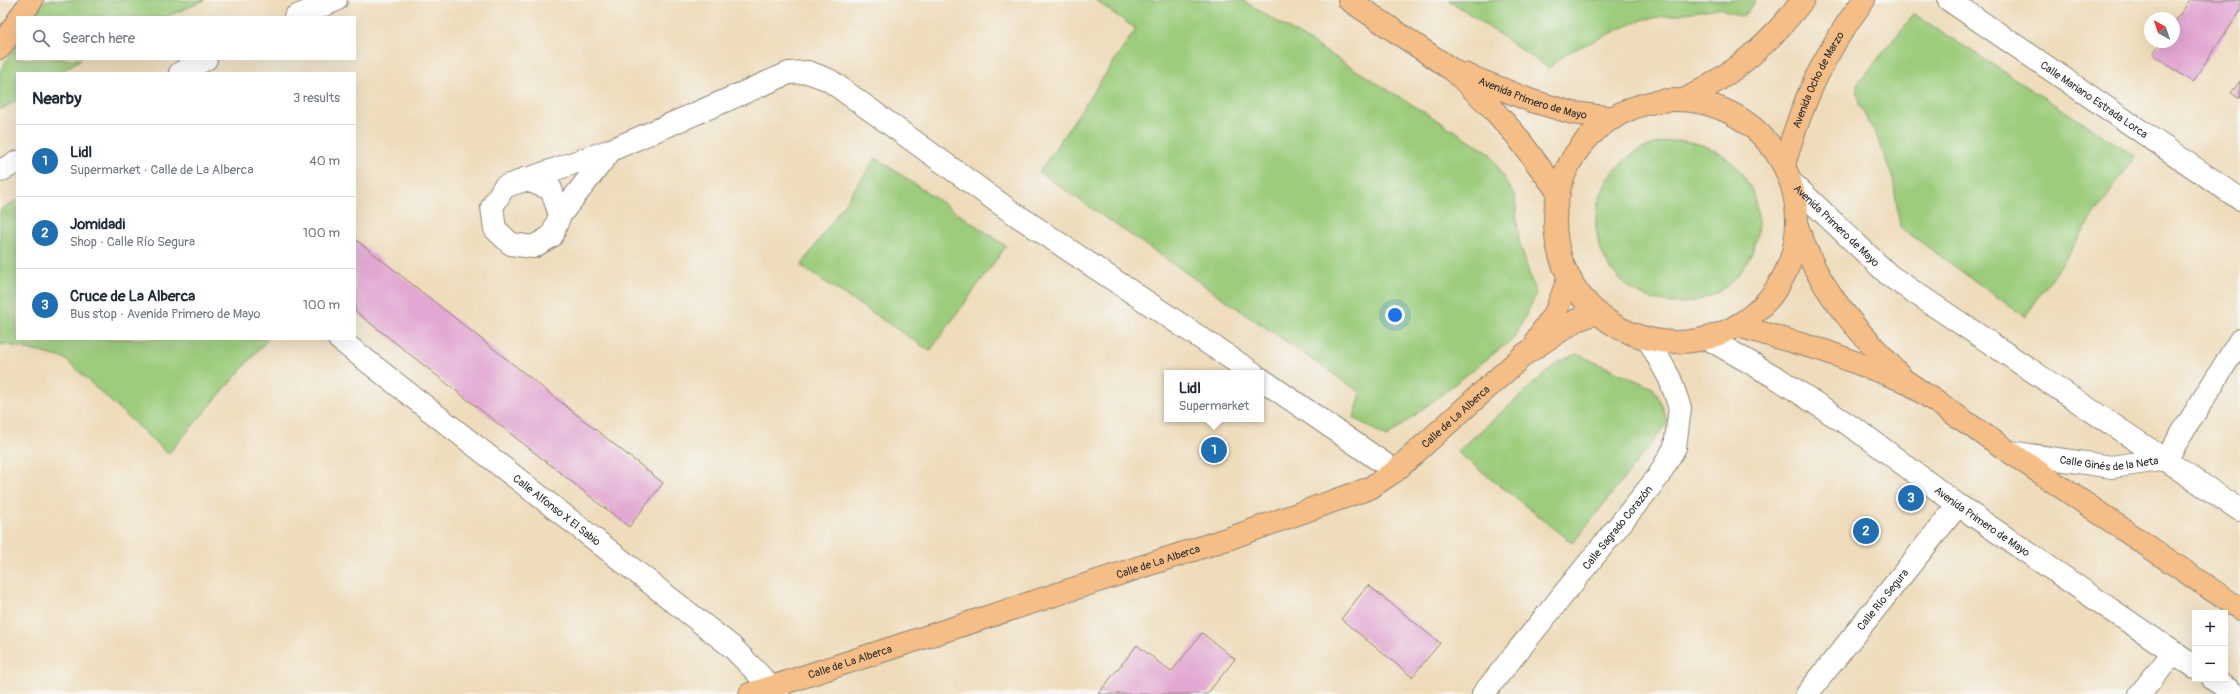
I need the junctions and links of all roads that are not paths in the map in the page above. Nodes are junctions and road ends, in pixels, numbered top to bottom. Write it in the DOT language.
graph roads {
  1 [pos="32,0"];
  2 [pos="336,0"];
  3 [pos="1349,0"];
  4 [pos="1802,0"];
  5 [pos="1864,0"];
  6 [pos="1950,0"];
  7 [pos="21,16"];
  8 [pos="297,16"];
  9 [pos="16,24"];
  10 [pos="0,48"];
  11 [pos="204,60"];
  12 [pos="1454,70"];
  13 [pos="182,72"];
  14 [pos="1684,100"];
  15 [pos="1614,118"];
  16 [pos="611,150"];
  17 [pos="16,163"];
  18 [pos="0,171"];
  19 [pos="1788,174"];
  20 [pos="524,179"];
  21 [pos="1559,193"];
  22 [pos="2240,199"];
  23 [pos="560,215"];
  24 [pos="1797,226"];
  25 [pos="1569,277"];
  26 [pos="1596,313"];
  27 [pos="1738,326"];
  28 [pos="1707,338"];
  29 [pos="1648,339"];
  30 [pos="340,340"];
  31 [pos="2240,340"];
  32 [pos="1525,354"];
  33 [pos="1249,370"];
  34 [pos="1264,380"];
  35 [pos="1907,382"];
  36 [pos="2010,452"];
  37 [pos="2166,459"];
  38 [pos="1395,470"];
  39 [pos="1958,505"];
  40 [pos="2240,510"];
  41 [pos="2240,609"];
  42 [pos="2174,652"];
  43 [pos="2192,665"];
  44 [pos="2217,682"];
  45 [pos="768,692"];
  46 [pos="1482,694"];
  47 [pos="1807,694"];
  48 [pos="2140,694"];
  49 [pos="2235,694"];
  1 -- 7 [label="main road"];
  2 -- 8 [label="street"];
  3 -- 12 [label="main road, Avenida Primero de Mayo"];
  4 -- 14 [label="main road"];
  5 -- 19 [label="main road, Avenida Ocho de Marzo"];
  6 -- 22 [label="street, Calle Mariano Estrada Lorca"];
  9 -- 10 [label="main road"];
  11 -- 13 [label="street"];
  12 -- 15 [label="main road, Avenida Primero de Mayo"];
  12 -- 21 [label="main road, Avenida Primero de Mayo"];
  14 -- 15 [label="main road"];
  14 -- 19 [label="main road"];
  15 -- 21 [label="main road"];
  16 -- 20 [label="street"];
  16 -- 23 [label="street"];
  16 -- 33 [label="street"];
  17 -- 18 [label="street"];
  19 -- 24 [label="main road"];
  19 -- 37 [label="street, Avenida Primero de Mayo"];
  20 -- 23 [label="street"];
  20 -- 23 [label="street"];
  21 -- 25 [label="main road"];
  24 -- 27 [label="main road"];
  24 -- 35 [label="main road"];
  25 -- 26 [label="main road"];
  25 -- 32 [label="main road, Calle de La Alberca"];
  26 -- 29 [label="main road"];
  26 -- 32 [label="main road, Calle de La Alberca"];
  27 -- 28 [label="main road"];
  27 -- 35 [label="main road"];
  28 -- 29 [label="main road"];
  28 -- 39 [label="street, Avenida Primero de Mayo"];
  29 -- 46 [label="street, Calle Sagrado Corazón"];
  30 -- 45 [label="street, Calle Alfonso X El Sabio"];
  31 -- 37 [label="street, Calle Ginés de la Neta"];
  32 -- 38 [label="main road, Calle de La Alberca"];
  34 -- 38 [label="street"];
  35 -- 36 [label="main road"];
  36 -- 37 [label="street, Calle Ginés de la Neta"];
  36 -- 41 [label="main road"];
  37 -- 40 [label="street, Avenida Primero de Mayo"];
  38 -- 45 [label="main road, Calle de La Alberca"];
  39 -- 42 [label="street, Avenida Primero de Mayo"];
  39 -- 47 [label="street, Calle Río Segura"];
  42 -- 43 [label="street, Avenida Primero de Mayo"];
  42 -- 48 [label="street"];
  44 -- 49 [label="street"];
}
